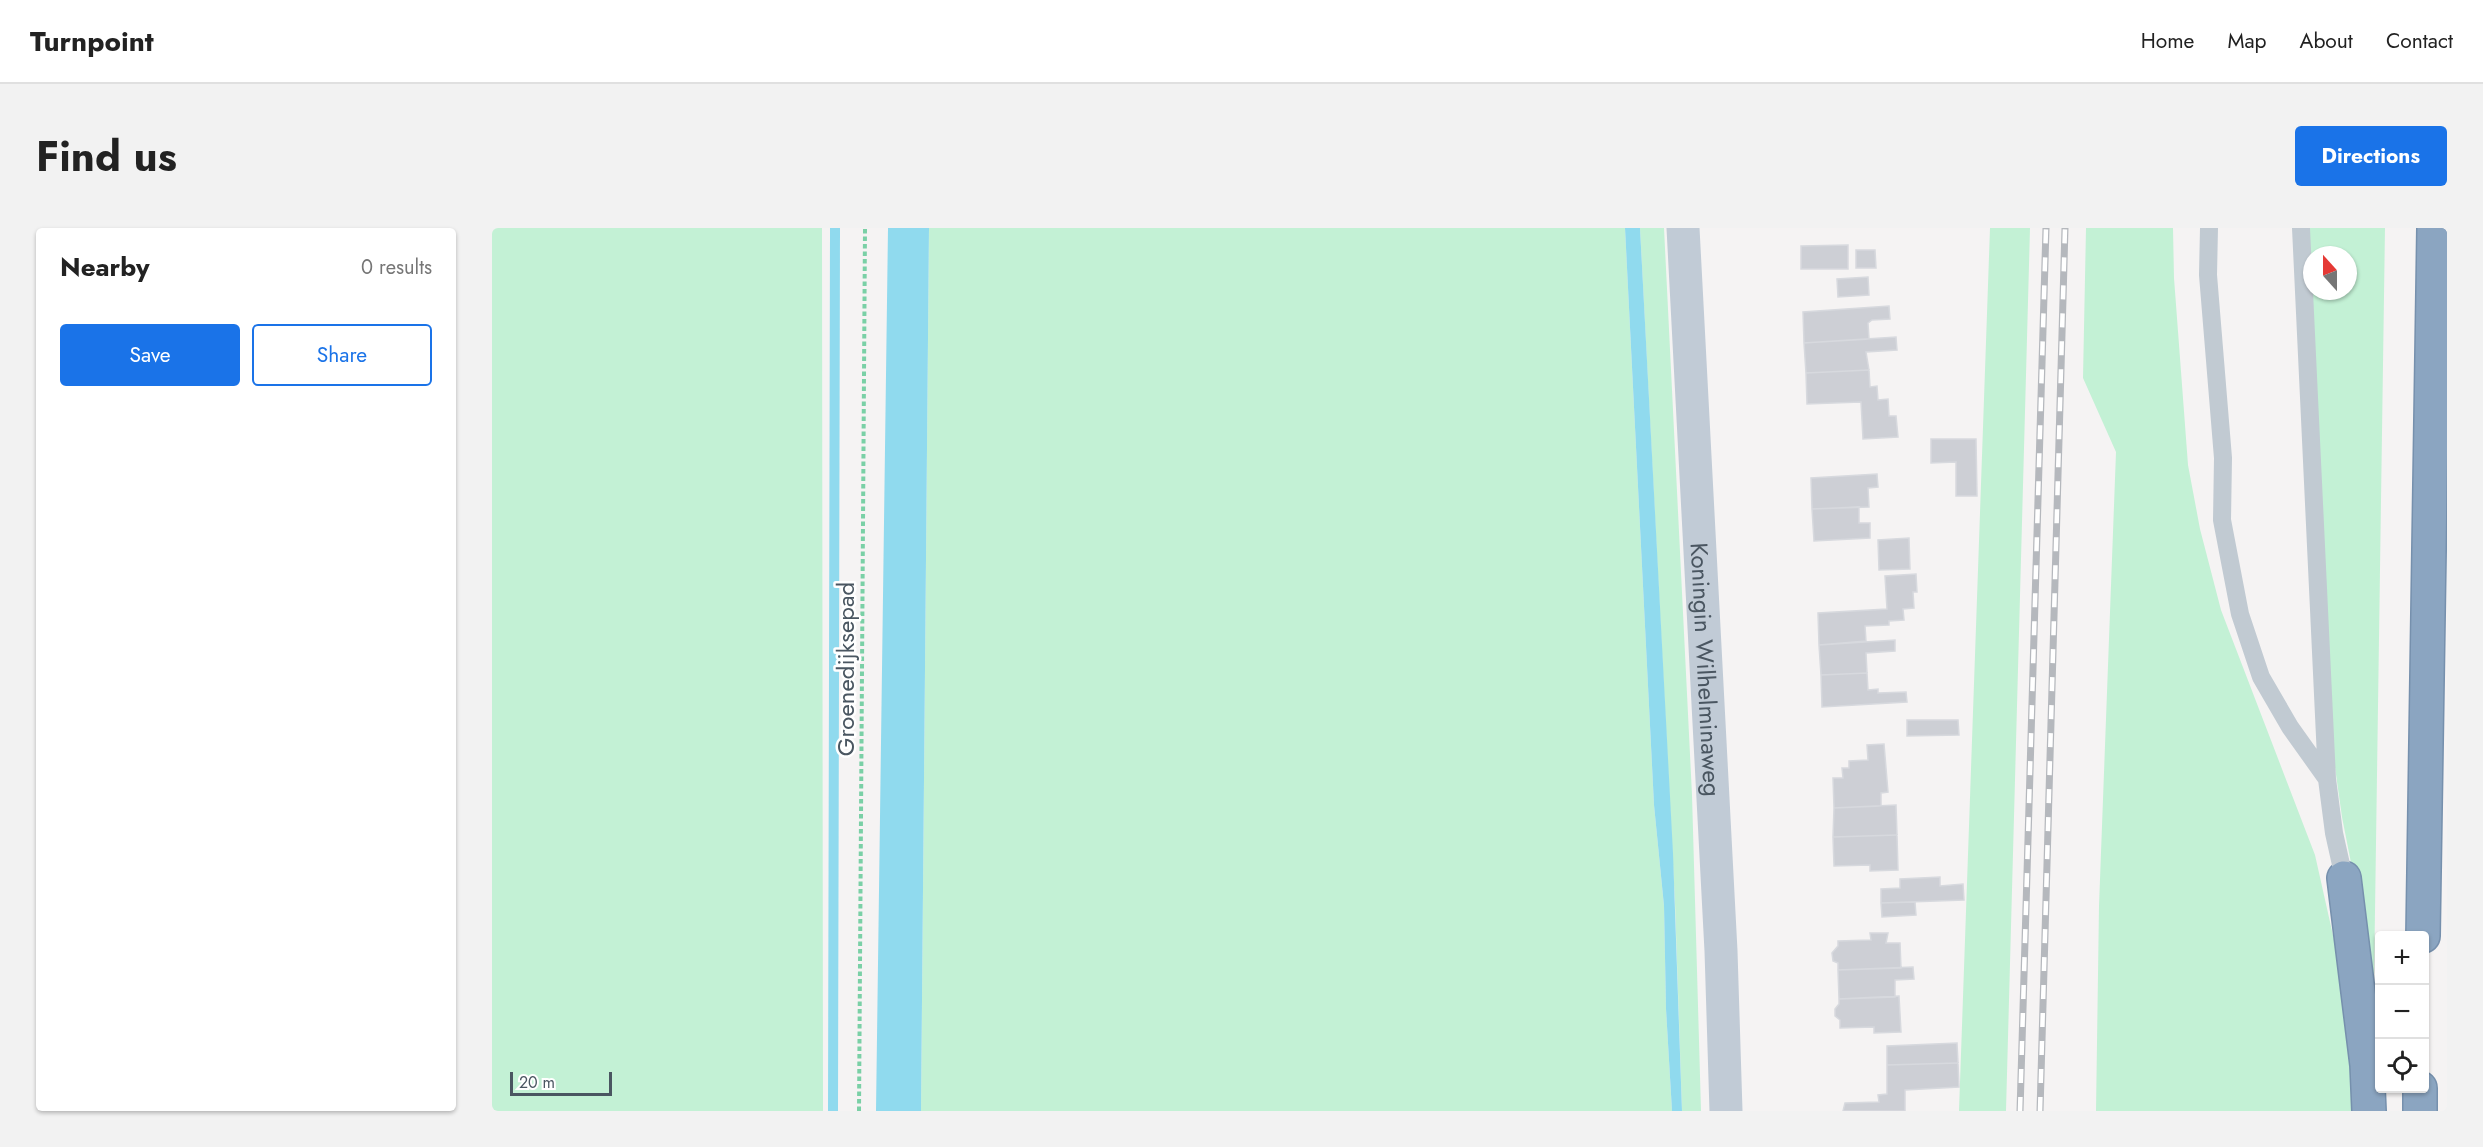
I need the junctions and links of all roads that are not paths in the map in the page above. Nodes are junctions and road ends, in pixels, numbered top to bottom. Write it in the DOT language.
graph roads {
  1 [pos="1683,228"];
  2 [pos="2209,228"];
  3 [pos="2301,228"];
  4 [pos="2434,228"];
  5 [pos="2327,779"];
  6 [pos="2344,878"];
  7 [pos="2423,931"];
  8 [pos="2420,1093"];
  9 [pos="1725,1111"];
  10 [pos="2369,1111"];
  11 [pos="2420,1111"];
  1 -- 9 [label="main road, Koningin Wilhelminaweg"];
  2 -- 5 [label="lane"];
  3 -- 5 [label="lane"];
  4 -- 7 [label="highway"];
  5 -- 6 [label="lane"];
  6 -- 10 [label="highway"];
  8 -- 11 [label="highway"];
}
